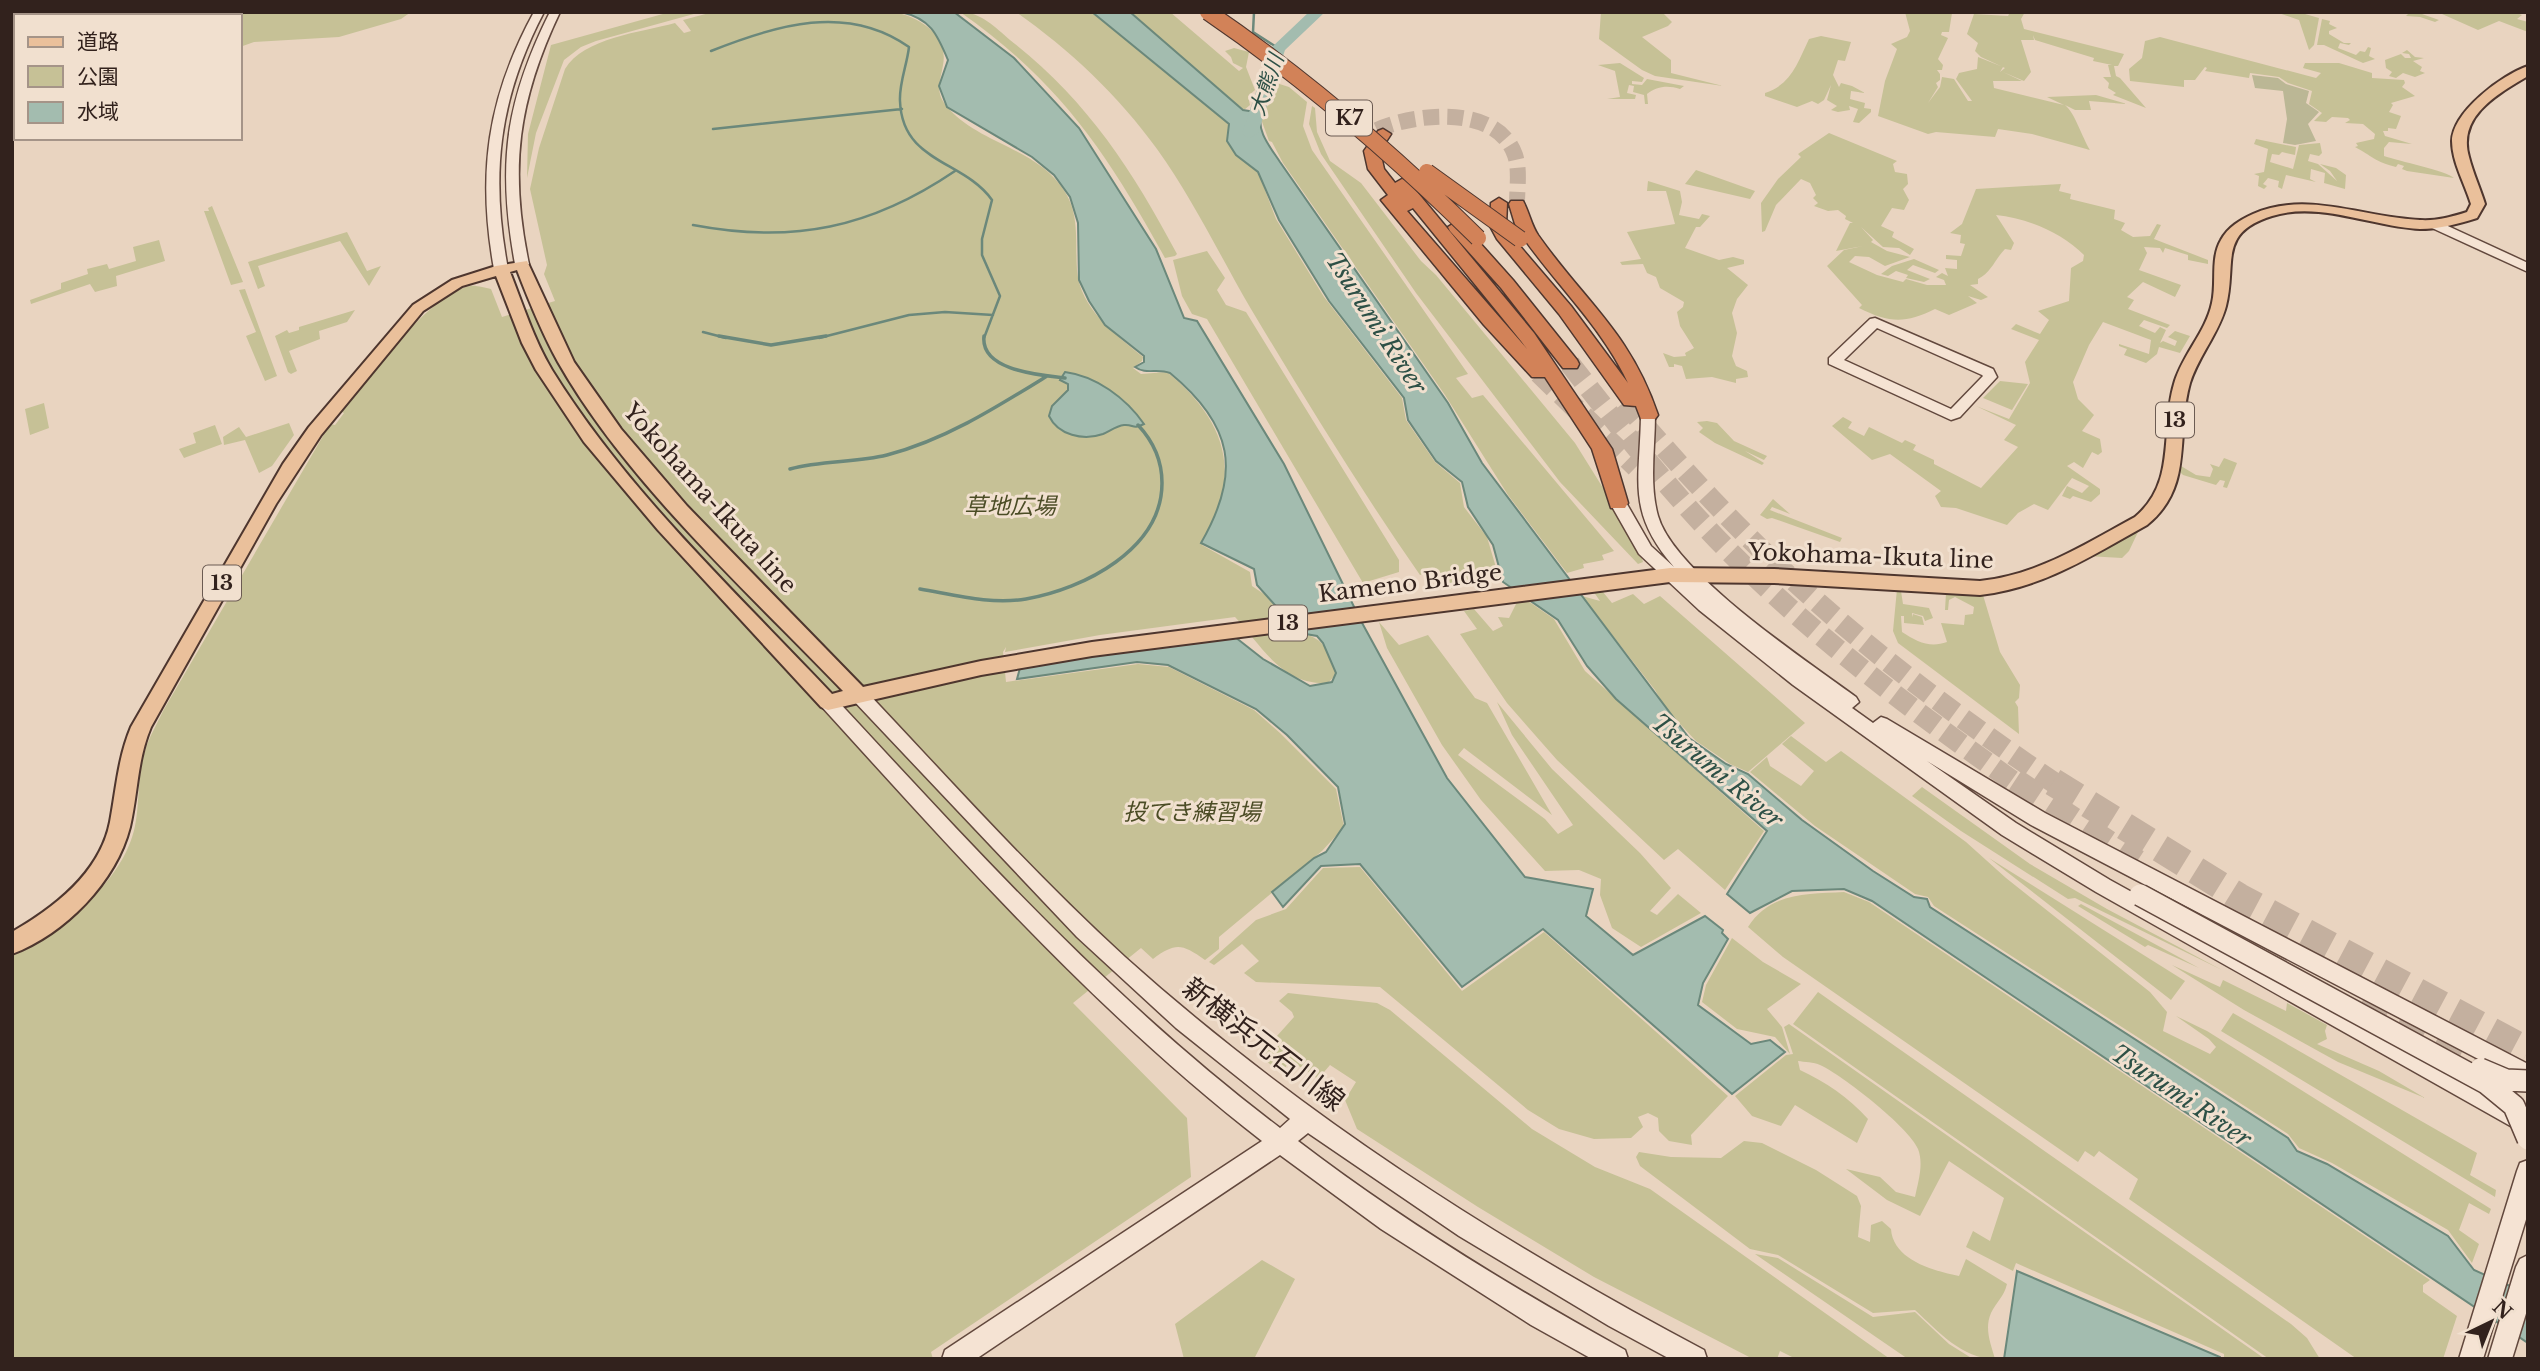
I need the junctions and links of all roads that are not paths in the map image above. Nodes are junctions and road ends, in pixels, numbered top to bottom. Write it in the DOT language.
graph roads {
  1 [pos="539,12"];
  2 [pos="555,12"];
  3 [pos="1206,12"];
  4 [pos="1282,66"];
  5 [pos="2528,70"];
  6 [pos="1380,132"];
  7 [pos="1407,183"];
  8 [pos="1499,203"];
  9 [pos="1517,204"];
  10 [pos="2437,225"];
  11 [pos="522,264"];
  12 [pos="2528,268"];
  13 [pos="501,269"];
  14 [pos="1875,322"];
  15 [pos="1619,346"];
  16 [pos="1570,364"];
  17 [pos="1539,373"];
  18 [pos="1559,383"];
  19 [pos="1648,415"];
  20 [pos="1618,503"];
  21 [pos="1670,575"];
  22 [pos="1691,575"];
  23 [pos="1640,580"];
  24 [pos="859,695"];
  25 [pos="828,702"];
  26 [pos="1856,720"];
  27 [pos="1881,724"];
  28 [pos="2142,891"];
  29 [pos="12,944"];
  30 [pos="2528,1075"];
  31 [pos="2528,1081"];
  32 [pos="1308,1119"];
  33 [pos="2528,1123"];
  34 [pos="2528,1139"];
  35 [pos="1281,1142"];
  36 [pos="2528,1171"];
  37 [pos="2528,1267"];
  38 [pos="967,1355"];
  39 [pos="1616,1359"];
  40 [pos="1695,1359"];
  41 [pos="2471,1359"];
  42 [pos="2500,1359"];
  1 -- 13 [label="street"];
  2 -- 11 [label="street"];
  3 -- 4 [label="highway, K7, bridge"];
  4 -- 7 [label="highway, bridge"];
  4 -- 8 [label="highway, K7, bridge"];
  4 -- 15 [label="highway, bridge"];
  5 -- 10 [label="main road, Yokohama-Ikuta line / 13"];
  6 -- 17 [label="highway"];
  6 -- 18 [label="highway"];
  7 -- 16 [label="highway"];
  7 -- 18 [label="highway"];
  9 -- 15 [label="highway"];
  10 -- 12 [label="street"];
  10 -- 22 [label="main road, Yokohama-Ikuta line / 13"];
  11 -- 13 [label="main road, 13"];
  11 -- 24 [label="main road, Yokohama-Ikuta line"];
  13 -- 25 [label="main road"];
  13 -- 29 [label="main road, 13"];
  14 -- 14 [label="street"];
  15 -- 19 [label="highway"];
  18 -- 20 [label="highway"];
  19 -- 22 [label="street"];
  20 -- 21 [label="street"];
  21 -- 22 [label="main road, Yokohama-Ikuta line / 13"];
  21 -- 23 [label="main road, Yokohama-Ikuta line / 13"];
  21 -- 26 [label="street"];
  22 -- 27 [label="street"];
  23 -- 24 [label="main road, Kameno Bridge / 13"];
  24 -- 25 [label="main road, 13"];
  24 -- 32 [label="street, 新横浜元石川線"];
  25 -- 35 [label="street"];
  26 -- 28 [label="street"];
  26 -- 33 [label="street"];
  27 -- 28 [label="street"];
  27 -- 30 [label="street"];
  28 -- 31 [label="street, bridge"];
  28 -- 34 [label="street, bridge"];
  32 -- 35 [label="street"];
  32 -- 40 [label="street, 新横浜元石川線"];
  35 -- 38 [label="street"];
  35 -- 39 [label="street"];
  36 -- 41 [label="street"];
  37 -- 42 [label="street"];
}
